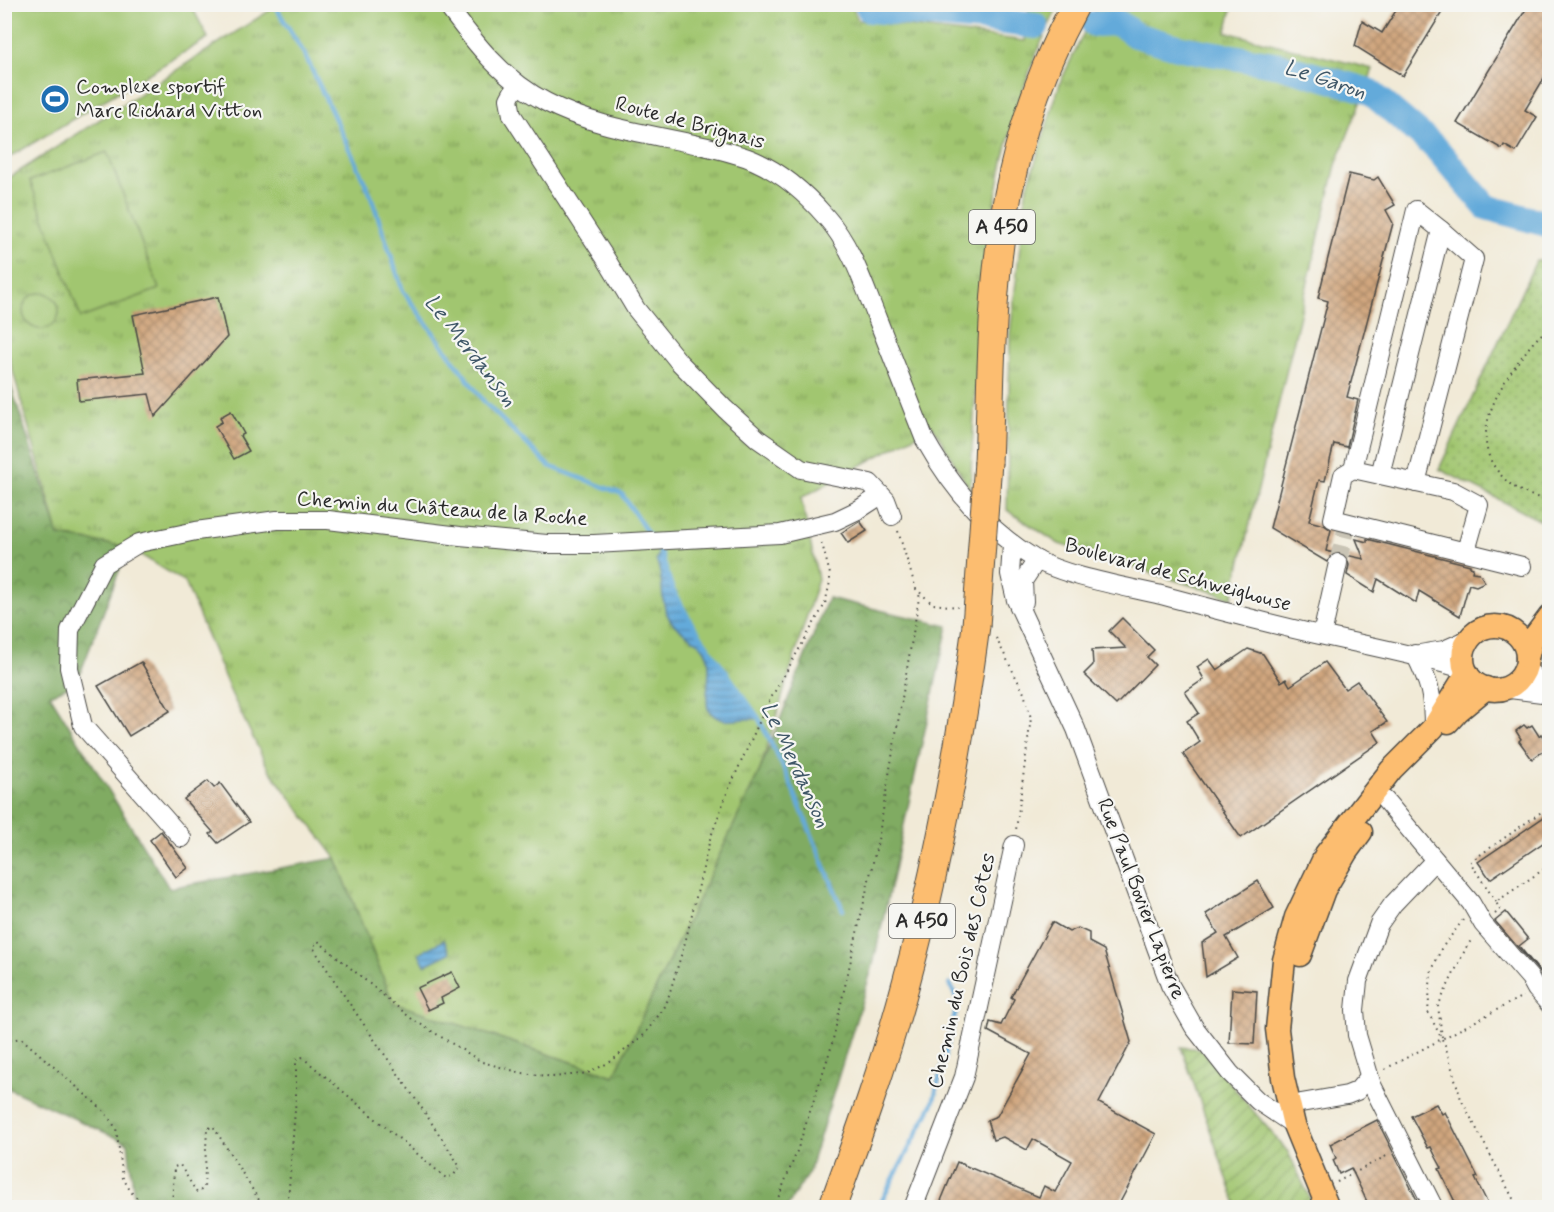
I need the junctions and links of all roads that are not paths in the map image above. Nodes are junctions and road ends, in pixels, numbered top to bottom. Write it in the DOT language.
graph roads {
  1 [pos="446,4"];
  2 [pos="1076,4"];
  3 [pos="518,84"];
  4 [pos="1441,230"];
  5 [pos="1353,469"];
  6 [pos="1380,475"];
  7 [pos="1416,483"];
  8 [pos="955,489"];
  9 [pos="881,495"];
  10 [pos="892,516"];
  11 [pos="1012,544"];
  12 [pos="1466,551"];
  13 [pos="1037,560"];
  14 [pos="1338,563"];
  15 [pos="1522,566"];
  16 [pos="1550,606"];
  17 [pos="1550,616"];
  18 [pos="1027,625"];
  19 [pos="1509,629"];
  20 [pos="1322,635"];
  21 [pos="1469,639"];
  22 [pos="1415,654"];
  23 [pos="1526,662"];
  24 [pos="1466,671"];
  25 [pos="1494,688"];
  26 [pos="1550,693"];
  27 [pos="1433,728"];
  28 [pos="1385,800"];
  29 [pos="183,838"];
  30 [pos="1014,845"];
  31 [pos="1435,860"];
  32 [pos="1550,1005"];
  33 [pos="1369,1077"];
  34 [pos="1297,1114"];
  35 [pos="1327,1195"];
  36 [pos="832,1208"];
  37 [pos="913,1208"];
  38 [pos="1342,1208"];
  39 [pos="1434,1208"];
  1 -- 3 [label="street, Route de Brignais"];
  2 -- 36 [label="highway, A 450, bridge"];
  3 -- 8 [label="street, Route de Brignais"];
  3 -- 9 [label="street"];
  4 -- 5 [label="street"];
  4 -- 6 [label="street"];
  4 -- 7 [label="street"];
  5 -- 6 [label="street"];
  5 -- 12 [label="street"];
  6 -- 7 [label="street"];
  7 -- 12 [label="street"];
  8 -- 11 [label="street, Boulevard de Schweighouse"];
  9 -- 10 [label="street"];
  9 -- 29 [label="street, Chemin du Château de la Roche"];
  11 -- 13 [label="street, Boulevard de Schweighouse"];
  11 -- 18 [label="street, Rue Paul Bovier Lapierre"];
  12 -- 15 [label="street"];
  13 -- 18 [label="street, Rue Paul Bovier Lapierre"];
  13 -- 20 [label="street, Boulevard de Schweighouse"];
  14 -- 20 [label="street"];
  16 -- 19 [label="main road"];
  17 -- 23 [label="main road"];
  18 -- 34 [label="street, Rue Paul Bovier Lapierre"];
  19 -- 21 [label="main road"];
  19 -- 23 [label="main road"];
  20 -- 22 [label="street, Boulevard de Schweighouse"];
  21 -- 22 [label="street, Boulevard de Schweighouse"];
  21 -- 24 [label="main road"];
  22 -- 24 [label="street, Boulevard de Schweighouse"];
  22 -- 27 [label="street"];
  23 -- 25 [label="main road"];
  23 -- 26 [label="street"];
  24 -- 25 [label="main road"];
  24 -- 27 [label="main road"];
  25 -- 26 [label="street"];
  25 -- 28 [label="main road"];
  27 -- 34 [label="main road"];
  28 -- 31 [label="street"];
  28 -- 34 [label="main road"];
  30 -- 37 [label="street, Chemin du Bois des Côtes"];
  31 -- 32 [label="street"];
  31 -- 33 [label="street"];
  33 -- 34 [label="street"];
  33 -- 39 [label="street"];
  34 -- 35 [label="main road"];
  35 -- 38 [label="main road"];
}
